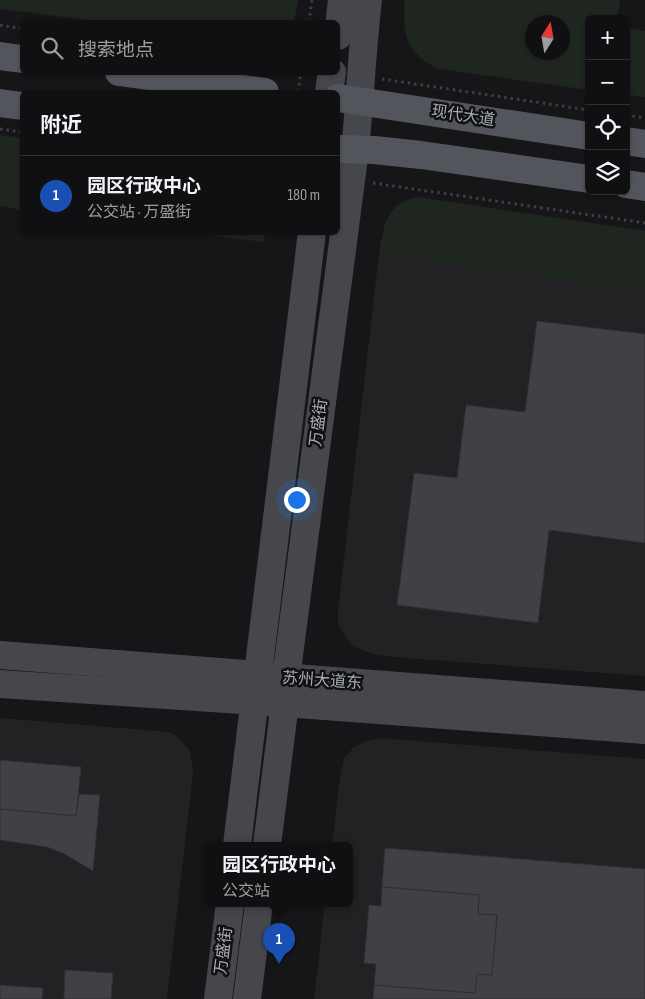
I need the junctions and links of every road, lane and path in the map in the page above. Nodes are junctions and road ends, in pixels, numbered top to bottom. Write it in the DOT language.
graph roads {
  1 [pos="312,0"];
  2 [pos="342,0"];
  3 [pos="368,0"];
  4 [pos="309,20"];
  5 [pos="340,20"];
  6 [pos="0,25"];
  7 [pos="20,29"];
  8 [pos="0,56"];
  9 [pos="20,59"];
  10 [pos="141,75"];
  11 [pos="301,75"];
  12 [pos="332,75"];
  13 [pos="250,90"];
  14 [pos="298,90"];
  15 [pos="329,90"];
  16 [pos="353,92"];
  17 [pos="0,102"];
  18 [pos="20,106"];
  19 [pos="585,110"];
  20 [pos="630,116"];
  21 [pos="645,118"];
  22 [pos="0,129"];
  23 [pos="20,132"];
  24 [pos="585,135"];
  25 [pos="630,142"];
  26 [pos="645,144"];
  27 [pos="346,149"];
  28 [pos="585,178"];
  29 [pos="350,180"];
  30 [pos="630,185"];
  31 [pos="645,187"];
  32 [pos="645,223"];
  33 [pos="312,235"];
  34 [pos="0,655"];
  35 [pos="0,684"];
  36 [pos="256,688"];
  37 [pos="285,691"];
  38 [pos="645,705"];
  39 [pos="645,730"];
  40 [pos="237,842"];
  41 [pos="266,842"];
  42 [pos="230,907"];
  43 [pos="258,907"];
  44 [pos="218,999"];
  45 [pos="247,999"];
  1 -- 4 [label="path"];
  2 -- 5 [label="main road"];
  3 -- 16 [label="main road, 万盛街"];
  6 -- 7 [label="path"];
  8 -- 9 [label="main road"];
  10 -- 13 [label="main road"];
  11 -- 14 [label="path"];
  12 -- 15 [label="main road"];
  16 -- 19 [label="path"];
  16 -- 24 [label="main road, 现代大道"];
  16 -- 27 [label="main road, 万盛街"];
  17 -- 18 [label="main road"];
  20 -- 21 [label="path"];
  22 -- 23 [label="path"];
  25 -- 26 [label="main road"];
  27 -- 28 [label="main road"];
  27 -- 29 [label="main road, 万盛街"];
  29 -- 32 [label="path"];
  29 -- 37 [label="main road, 万盛街"];
  30 -- 31 [label="main road"];
  33 -- 36 [label="main road, 万盛街"];
  34 -- 36 [label="main road, 苏州大道东"];
  35 -- 36 [label="main road, 苏州大道东"];
  36 -- 37 [label="main road, 苏州大道东"];
  36 -- 40 [label="main road, 万盛街"];
  37 -- 38 [label="main road, 苏州大道东"];
  37 -- 39 [label="main road, 苏州大道东"];
  37 -- 41 [label="main road, 万盛街"];
  42 -- 44 [label="main road, 万盛街"];
  43 -- 45 [label="main road, 万盛街"];
}
